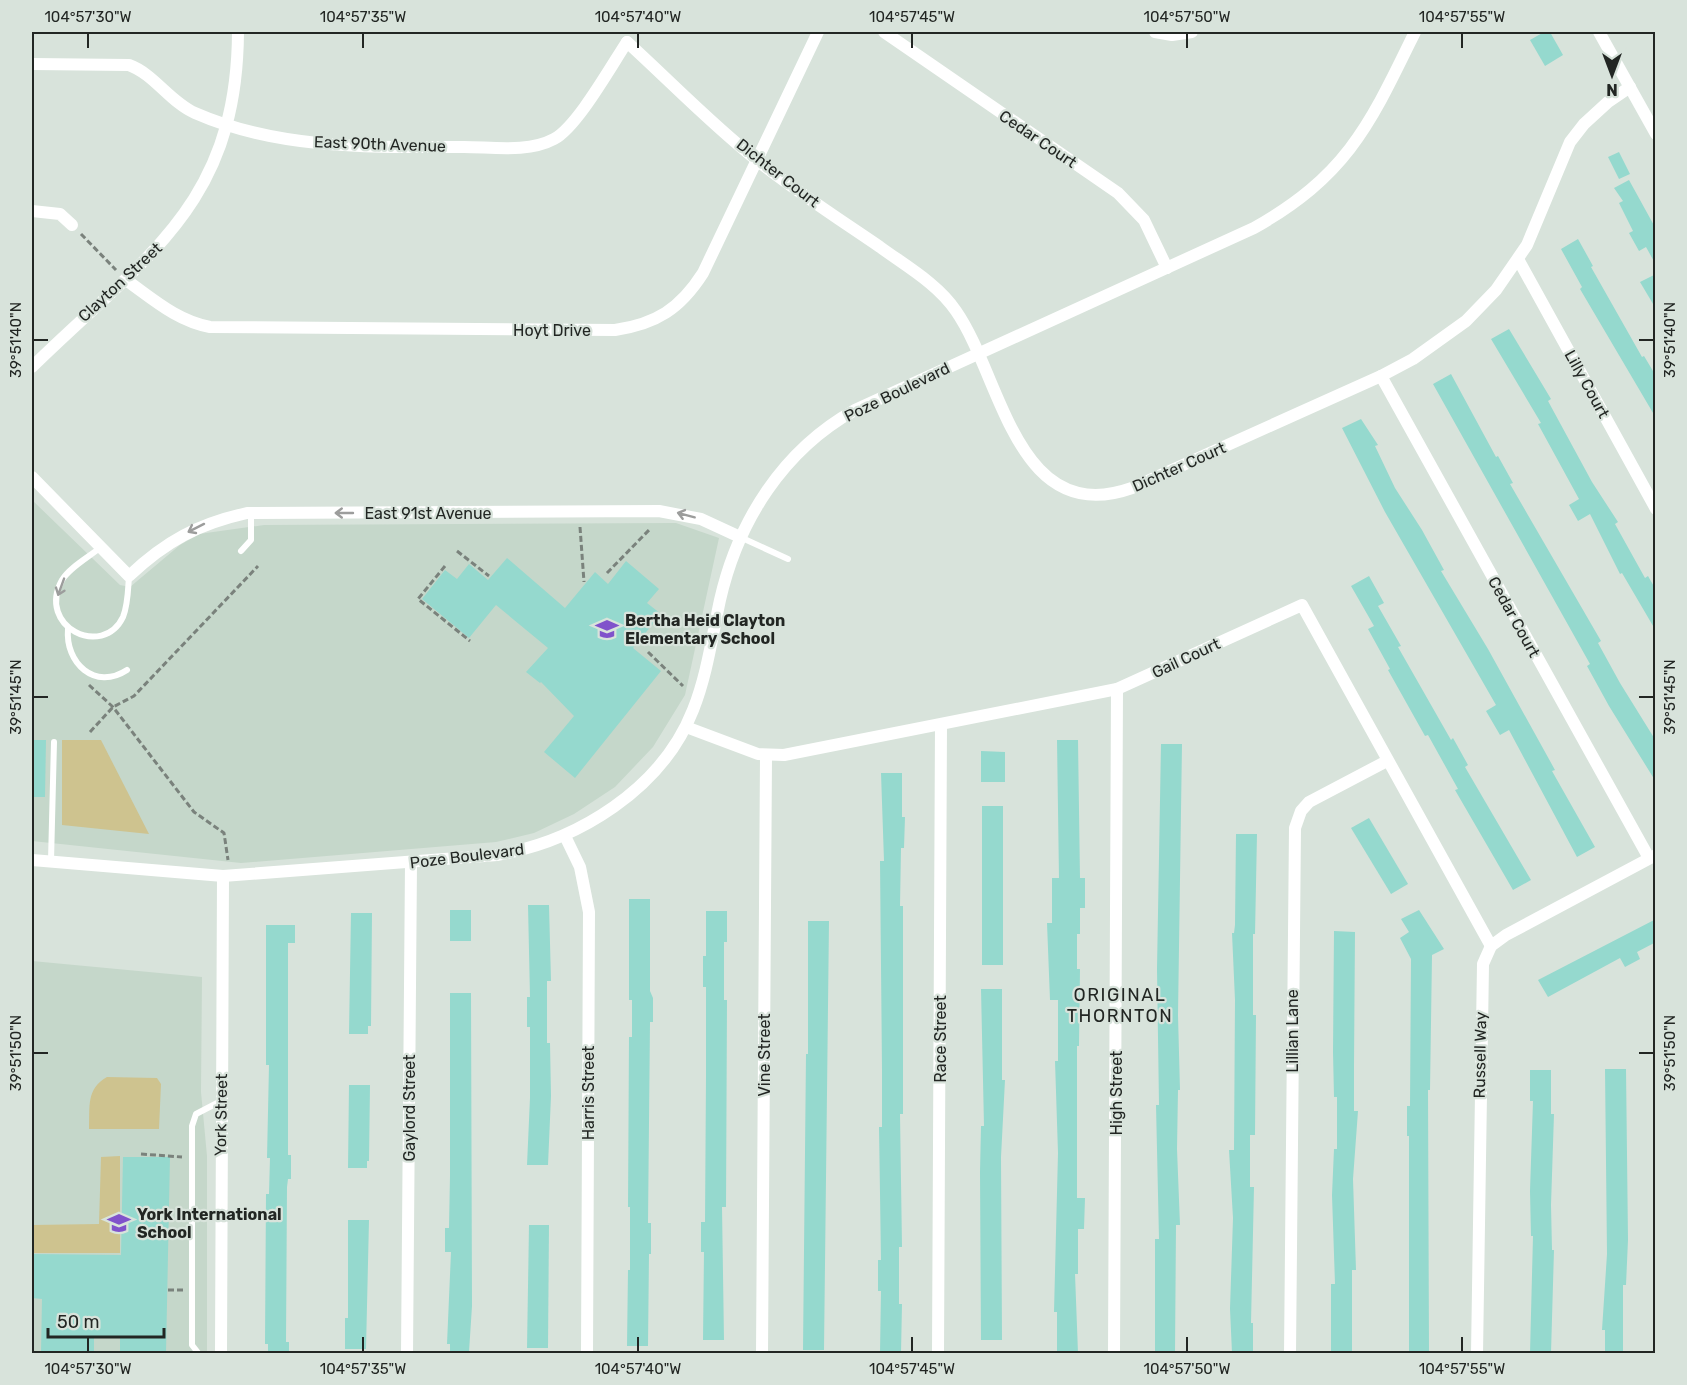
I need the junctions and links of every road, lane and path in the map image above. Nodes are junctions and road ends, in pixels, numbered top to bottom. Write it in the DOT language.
graph roads {
  1 [pos="238,32"];
  2 [pos="819,32"];
  3 [pos="884,32"];
  4 [pos="1155,32"];
  5 [pos="1192,32"];
  6 [pos="1415,32"];
  7 [pos="1599,32"];
  8 [pos="627,37"];
  9 [pos="32,63"];
  10 [pos="1630,87"];
  11 [pos="228,124"];
  12 [pos="1656,134"];
  13 [pos="757,160"];
  14 [pos="32,211"];
  15 [pos="72,225"];
  16 [pos="1518,259"];
  17 [pos="1167,268"];
  18 [pos="126,280"];
  19 [pos="978,354"];
  20 [pos="32,367"];
  21 [pos="1381,376"];
  22 [pos="32,477"];
  23 [pos="1656,509"];
  24 [pos="251,513"];
  25 [pos="580,528"];
  26 [pos="650,529"];
  27 [pos="740,537"];
  28 [pos="101,547"];
  29 [pos="241,551"];
  30 [pos="457,551"];
  31 [pos="788,559"];
  32 [pos="258,566"];
  33 [pos="445,566"];
  34 [pos="607,573"];
  35 [pos="129,576"];
  36 [pos="489,576"];
  37 [pos="584,582"];
  38 [pos="68,629"];
  39 [pos="470,641"];
  40 [pos="648,652"];
  41 [pos="127,670"];
  42 [pos="81,678"];
  43 [pos="682,686"];
  44 [pos="1117,689"];
  45 [pos="113,707"];
  46 [pos="941,725"];
  47 [pos="686,727"];
  48 [pos="90,732"];
  49 [pos="54,742"];
  50 [pos="766,756"];
  51 [pos="1388,761"];
  52 [pos="565,836"];
  53 [pos="1652,856"];
  54 [pos="32,860"];
  55 [pos="228,860"];
  56 [pos="51,862"];
  57 [pos="411,863"];
  58 [pos="223,876"];
  59 [pos="1491,946"];
  60 [pos="221,1101"];
  61 [pos="141,1154"];
  62 [pos="192,1157"];
  63 [pos="199,1353"];
  64 [pos="221,1353"];
  65 [pos="407,1353"];
  66 [pos="587,1353"];
  67 [pos="762,1353"];
  68 [pos="938,1353"];
  69 [pos="1114,1353"];
  70 [pos="1290,1353"];
  71 [pos="1477,1353"];
  1 -- 11 [label="street"];
  2 -- 13 [label="street, Hoyt Drive"];
  3 -- 17 [label="street, Cedar Court"];
  4 -- 5 [label="street"];
  6 -- 17 [label="street, Poze Boulevard"];
  7 -- 10 [label="street"];
  8 -- 11 [label="street, East 90th Avenue"];
  8 -- 13 [label="street, Dichter Court"];
  9 -- 11 [label="street, East 90th Avenue"];
  10 -- 12 [label="street"];
  10 -- 16 [label="street, Dichter Court"];
  11 -- 18 [label="street, Clayton Street"];
  13 -- 18 [label="street, Hoyt Drive"];
  13 -- 19 [label="street, Dichter Court"];
  14 -- 15 [label="street"];
  15 -- 18 [label="path"];
  16 -- 21 [label="street, Dichter Court"];
  16 -- 23 [label="street, Lilly Court"];
  17 -- 19 [label="street, Poze Boulevard"];
  18 -- 20 [label="street, Clayton Street"];
  19 -- 21 [label="street, Dichter Court"];
  19 -- 27 [label="street, Poze Boulevard"];
  21 -- 53 [label="street, Cedar Court"];
  22 -- 28 [label="street"];
  27 -- 24 [label="street, East 91st Avenue, one-way"];
  24 -- 29 [label="lane"];
  24 -- 35 [label="street, East 91st Avenue, one-way"];
  25 -- 37 [label="path"];
  26 -- 34 [label="path"];
  27 -- 31 [label="lane"];
  27 -- 47 [label="street, Poze Boulevard"];
  28 -- 35 [label="street"];
  28 -- 38 [label="lane, one-way"];
  30 -- 36 [label="path"];
  32 -- 45 [label="path"];
  33 -- 39 [label="path"];
  35 -- 38 [label="lane"];
  38 -- 41 [label="lane"];
  40 -- 43 [label="path"];
  42 -- 45 [label="path"];
  44 -- 46 [label="street, Gail Court"];
  44 -- 51 [label="street, Gail Court"];
  44 -- 69 [label="street, High Street"];
  45 -- 48 [label="path"];
  45 -- 55 [label="path"];
  46 -- 50 [label="street, Gail Court"];
  46 -- 68 [label="street, Race Street"];
  47 -- 50 [label="street, Gail Court"];
  47 -- 52 [label="street, Poze Boulevard"];
  49 -- 56 [label="lane"];
  50 -- 67 [label="street, Vine Street"];
  51 -- 59 [label="street, Gail Court"];
  51 -- 70 [label="street, Lillian Lane"];
  52 -- 57 [label="street, Poze Boulevard"];
  52 -- 66 [label="street, Harris Street"];
  53 -- 59 [label="street"];
  54 -- 56 [label="street, Poze Boulevard"];
  56 -- 58 [label="street, Poze Boulevard"];
  57 -- 58 [label="street, Poze Boulevard"];
  57 -- 65 [label="street, Gaylord Street"];
  58 -- 60 [label="street, York Street"];
  59 -- 71 [label="street, Russell Way"];
  60 -- 62 [label="lane"];
  60 -- 64 [label="street, York Street"];
  61 -- 62 [label="path"];
  62 -- 63 [label="lane"];
}
